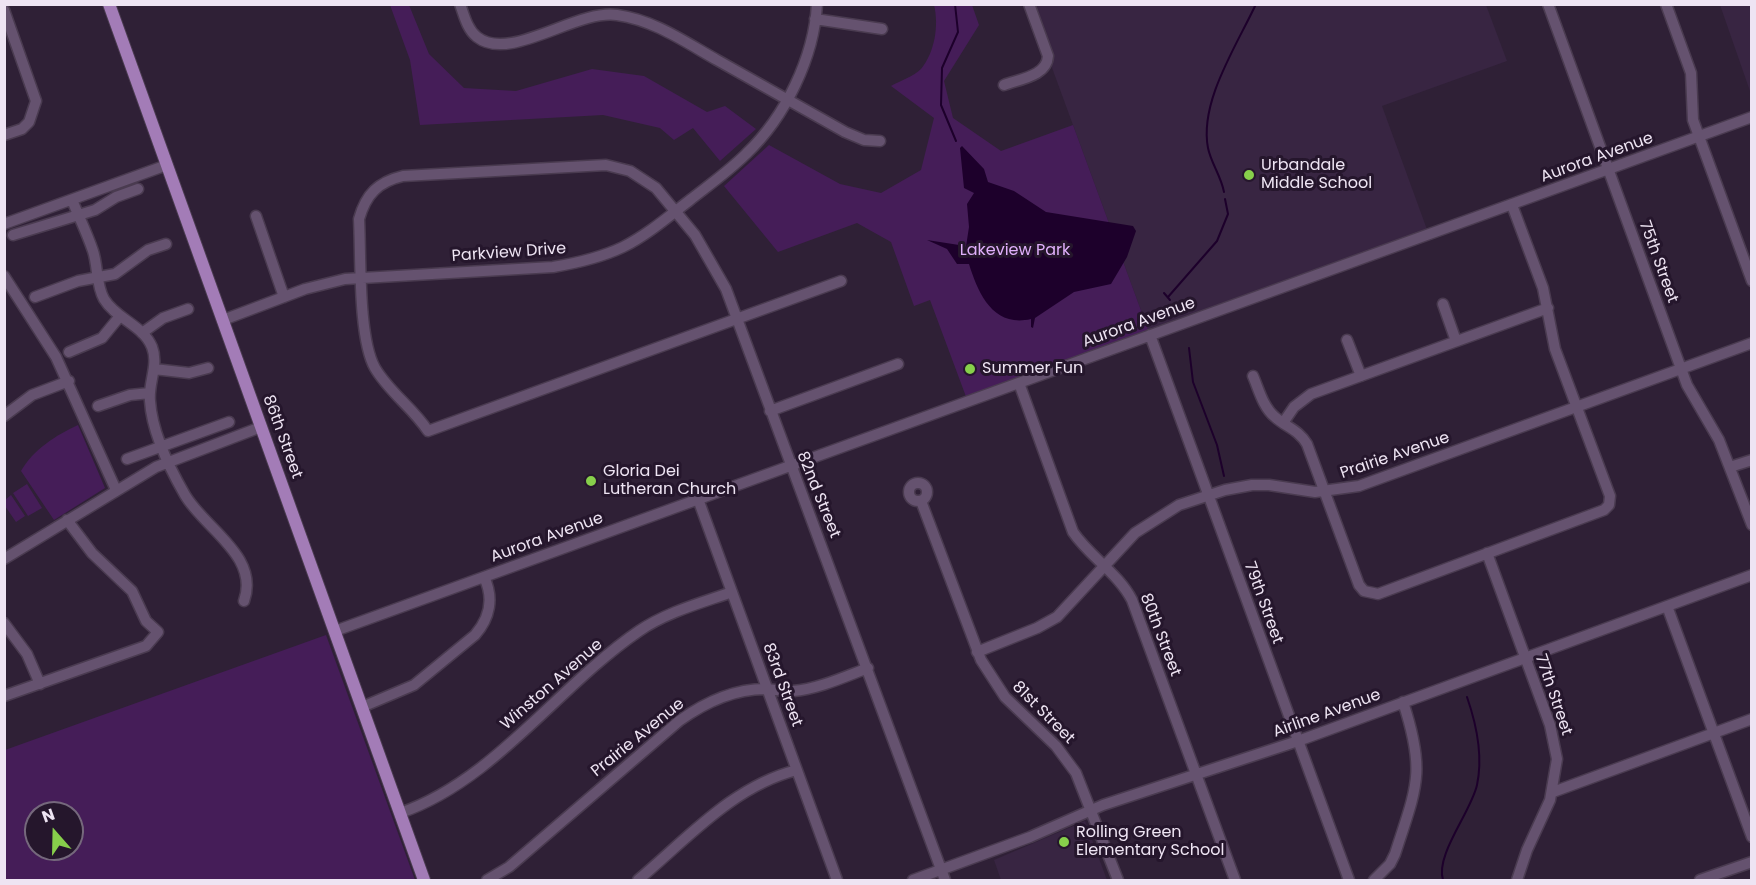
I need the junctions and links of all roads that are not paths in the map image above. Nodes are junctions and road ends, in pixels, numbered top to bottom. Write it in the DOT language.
graph roads {
  1 [pos="16,4"];
  2 [pos="109,4"];
  3 [pos="460,4"];
  4 [pos="817,4"];
  5 [pos="1029,4"];
  6 [pos="1548,4"];
  7 [pos="1666,4"];
  8 [pos="4,9"];
  9 [pos="815,19"];
  10 [pos="882,29"];
  11 [pos="1004,85"];
  12 [pos="787,99"];
  13 [pos="1752,117"];
  14 [pos="4,135"];
  15 [pos="1699,137"];
  16 [pos="880,141"];
  17 [pos="167,165"];
  18 [pos="1609,170"];
  19 [pos="138,189"];
  20 [pos="72,200"];
  21 [pos="1512,205"];
  22 [pos="675,212"];
  23 [pos="78,215"];
  24 [pos="256,216"];
  25 [pos="4,224"];
  26 [pos="13,235"];
  27 [pos="166,244"];
  28 [pos="4,276"];
  29 [pos="362,277"];
  30 [pos="98,279"];
  31 [pos="841,281"];
  32 [pos="1752,281"];
  33 [pos="35,297"];
  34 [pos="284,297"];
  35 [pos="1443,304"];
  36 [pos="1548,308"];
  37 [pos="189,309"];
  38 [pos="120,316"];
  39 [pos="738,319"];
  40 [pos="223,320"];
  41 [pos="142,333"];
  42 [pos="1150,335"];
  43 [pos="1347,340"];
  44 [pos="1456,341"];
  45 [pos="1752,343"];
  46 [pos="69,352"];
  47 [pos="898,364"];
  48 [pos="208,368"];
  49 [pos="1681,368"];
  50 [pos="154,369"];
  51 [pos="1253,376"];
  52 [pos="1360,376"];
  53 [pos="69,381"];
  54 [pos="1019,383"];
  55 [pos="150,393"];
  56 [pos="98,406"];
  57 [pos="1577,406"];
  58 [pos="770,411"];
  59 [pos="4,416"];
  60 [pos="229,422"];
  61 [pos="1283,423"];
  62 [pos="261,426"];
  63 [pos="163,446"];
  64 [pos="126,459"];
  65 [pos="1752,460"];
  66 [pos="169,461"];
  67 [pos="790,466"];
  68 [pos="1730,467"];
  69 [pos="116,490"];
  70 [pos="1324,491"];
  71 [pos="1208,496"];
  72 [pos="698,500"];
  73 [pos="921,501"];
  74 [pos="67,520"];
  75 [pos="1752,525"];
  76 [pos="1487,553"];
  77 [pos="4,559"];
  78 [pos="1104,566"];
  79 [pos="1752,575"];
  80 [pos="484,577"];
  81 [pos="732,592"];
  82 [pos="244,601"];
  83 [pos="1667,606"];
  84 [pos="4,623"];
  85 [pos="335,632"];
  86 [pos="977,652"];
  87 [pos="1525,658"];
  88 [pos="868,668"];
  89 [pos="40,684"];
  90 [pos="767,689"];
  91 [pos="4,696"];
  92 [pos="1403,702"];
  93 [pos="362,707"];
  94 [pos="1752,719"];
  95 [pos="1713,733"];
  96 [pos="1298,741"];
  97 [pos="797,770"];
  98 [pos="1195,774"];
  99 [pos="1553,792"];
  100 [pos="1092,809"];
  101 [pos="400,813"];
  102 [pos="1752,837"];
  103 [pos="1752,861"];
  104 [pos="943,875"];
  105 [pos="424,880"];
  106 [pos="487,880"];
  107 [pos="638,880"];
  108 [pos="837,880"];
  109 [pos="913,880"];
  110 [pos="1118,880"];
  111 [pos="1234,880"];
  112 [pos="1349,880"];
  113 [pos="1374,880"];
  114 [pos="1517,880"];
  115 [pos="1700,880"];
  1 -- 8 [label="street"];
  2 -- 17 [label="main road, 86th Street"];
  3 -- 12 [label="street"];
  4 -- 9 [label="street, Parkview Drive"];
  5 -- 11 [label="street"];
  6 -- 18 [label="street, 75th Street"];
  7 -- 15 [label="street"];
  8 -- 14 [label="street"];
  9 -- 10 [label="street"];
  9 -- 12 [label="street, Parkview Drive"];
  12 -- 16 [label="street"];
  12 -- 22 [label="street, Parkview Drive"];
  13 -- 15 [label="street, Aurora Avenue"];
  15 -- 18 [label="street, Aurora Avenue"];
  15 -- 32 [label="street"];
  17 -- 20 [label="street"];
  17 -- 40 [label="main road, 86th Street"];
  18 -- 21 [label="street, Aurora Avenue"];
  18 -- 49 [label="street, 75th Street"];
  19 -- 23 [label="street"];
  20 -- 23 [label="street"];
  20 -- 25 [label="street"];
  21 -- 36 [label="street"];
  21 -- 42 [label="street, Aurora Avenue"];
  22 -- 29 [label="street, Parkview Drive"];
  22 -- 29 [label="street, 82nd Street"];
  22 -- 39 [label="street, 82nd Street"];
  23 -- 26 [label="street"];
  23 -- 30 [label="street"];
  24 -- 34 [label="street"];
  27 -- 30 [label="street"];
  28 -- 53 [label="street"];
  29 -- 34 [label="street, Parkview Drive"];
  29 -- 39 [label="street"];
  30 -- 33 [label="street"];
  30 -- 38 [label="street"];
  31 -- 39 [label="street"];
  34 -- 40 [label="street, Parkview Drive"];
  35 -- 44 [label="street"];
  36 -- 44 [label="street"];
  36 -- 57 [label="street"];
  37 -- 41 [label="street"];
  38 -- 41 [label="street"];
  38 -- 46 [label="street"];
  39 -- 58 [label="street, 82nd Street"];
  40 -- 62 [label="main road, 86th Street"];
  41 -- 50 [label="street"];
  42 -- 54 [label="street, Aurora Avenue"];
  42 -- 71 [label="street, 79th Street"];
  43 -- 52 [label="street"];
  44 -- 52 [label="street"];
  45 -- 49 [label="street, Prairie Avenue"];
  47 -- 58 [label="street"];
  48 -- 50 [label="street"];
  49 -- 57 [label="street, Prairie Avenue"];
  49 -- 68 [label="street, 75th Street"];
  50 -- 55 [label="street"];
  51 -- 61 [label="street"];
  52 -- 61 [label="street"];
  53 -- 59 [label="street"];
  53 -- 69 [label="street"];
  54 -- 67 [label="street, Aurora Avenue"];
  54 -- 78 [label="street, 80th Street"];
  55 -- 56 [label="street"];
  55 -- 63 [label="street"];
  57 -- 70 [label="street, Prairie Avenue"];
  57 -- 76 [label="street"];
  58 -- 67 [label="street, 82nd Street"];
  60 -- 63 [label="street"];
  61 -- 70 [label="street"];
  62 -- 66 [label="street"];
  62 -- 85 [label="main road, 86th Street"];
  63 -- 64 [label="street"];
  63 -- 66 [label="street"];
  65 -- 68 [label="street"];
  66 -- 69 [label="street"];
  66 -- 82 [label="street"];
  67 -- 72 [label="street, Aurora Avenue"];
  67 -- 88 [label="street, 82nd Street"];
  68 -- 75 [label="street, 75th Street"];
  69 -- 74 [label="street"];
  70 -- 71 [label="street, Prairie Avenue"];
  70 -- 76 [label="street"];
  71 -- 78 [label="street, Prairie Avenue"];
  71 -- 96 [label="street, 79th Street"];
  72 -- 80 [label="street, Aurora Avenue"];
  72 -- 81 [label="street, 83rd Street"];
  73 -- 86 [label="street, 81st Street"];
  74 -- 77 [label="street"];
  74 -- 89 [label="street"];
  76 -- 87 [label="street, 77th Street"];
  78 -- 86 [label="street, Prairie Avenue"];
  78 -- 98 [label="street, 80th Street"];
  79 -- 83 [label="street, Airline Avenue"];
  80 -- 85 [label="street, Aurora Avenue"];
  80 -- 93 [label="street"];
  81 -- 90 [label="street, 83rd Street"];
  81 -- 101 [label="street, Winston Avenue"];
  83 -- 87 [label="street, Airline Avenue"];
  83 -- 95 [label="street"];
  84 -- 89 [label="street"];
  85 -- 93 [label="main road, 86th Street"];
  86 -- 100 [label="street, 81st Street"];
  87 -- 92 [label="street, Airline Avenue"];
  87 -- 99 [label="street, 77th Street"];
  88 -- 90 [label="street, Prairie Avenue"];
  88 -- 104 [label="street, 82nd Street"];
  89 -- 91 [label="street"];
  90 -- 97 [label="street, 83rd Street"];
  90 -- 106 [label="street, Prairie Avenue"];
  92 -- 96 [label="street, Airline Avenue"];
  92 -- 113 [label="street"];
  93 -- 101 [label="main road, 86th Street"];
  94 -- 95 [label="street"];
  95 -- 99 [label="street"];
  95 -- 102 [label="street"];
  96 -- 98 [label="street, Airline Avenue"];
  96 -- 112 [label="street, 79th Street"];
  97 -- 107 [label="street"];
  97 -- 108 [label="street, 83rd Street"];
  98 -- 100 [label="street, Airline Avenue"];
  98 -- 111 [label="street, 80th Street"];
  99 -- 114 [label="street, 77th Street"];
  100 -- 104 [label="street, Airline Avenue"];
  100 -- 110 [label="street, 81st Street"];
  101 -- 105 [label="main road, 86th Street"];
  103 -- 115 [label="street"];
  104 -- 109 [label="street, Airline Avenue"];
}
